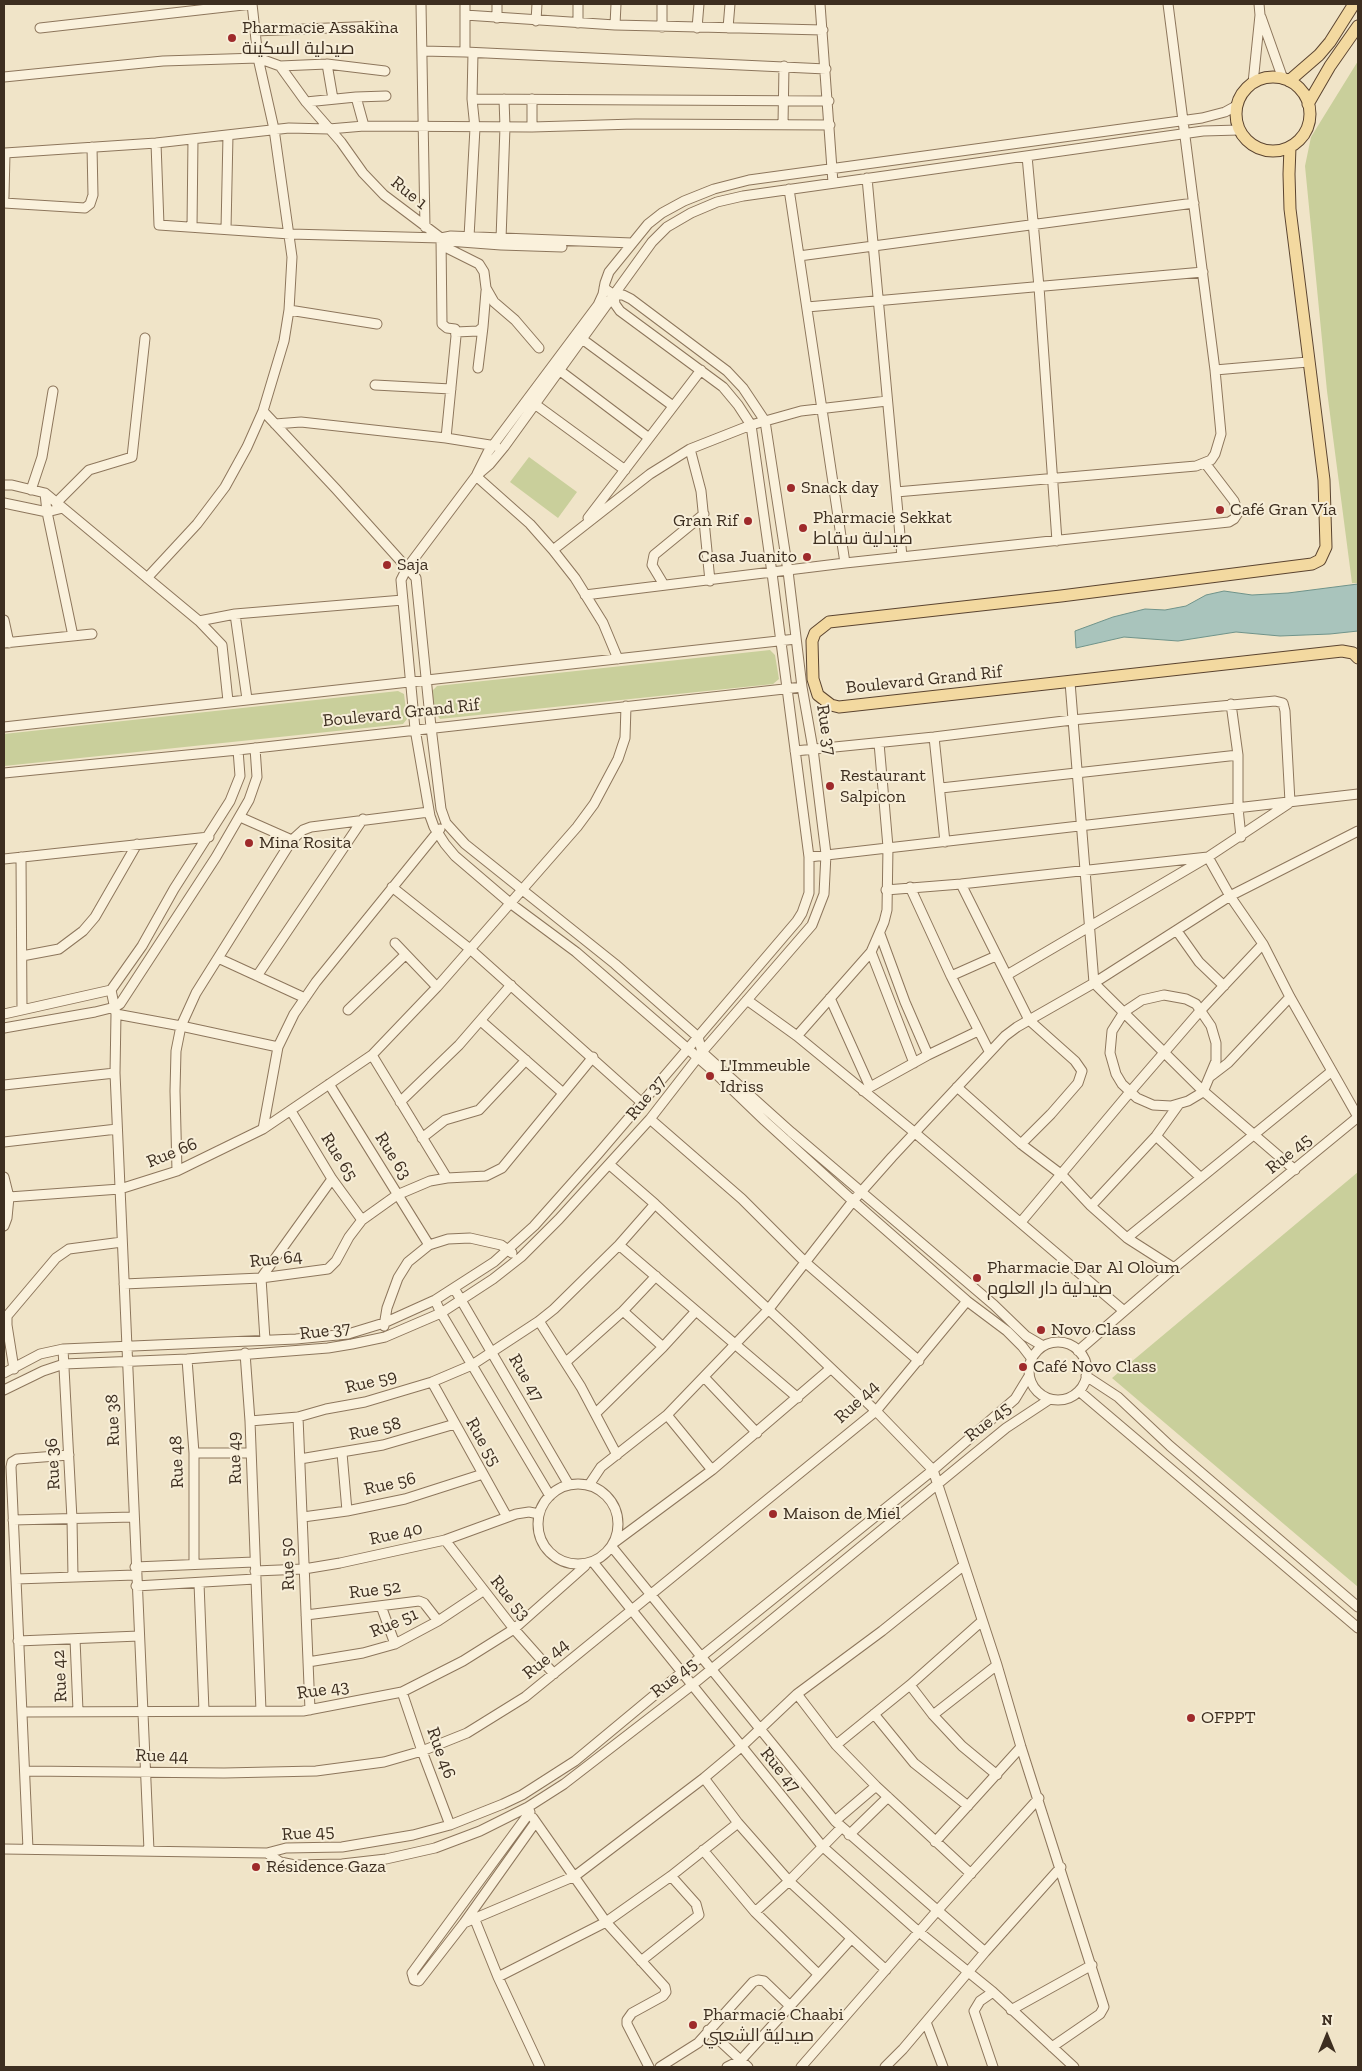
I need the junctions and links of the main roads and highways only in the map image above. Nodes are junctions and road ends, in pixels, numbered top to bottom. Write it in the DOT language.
graph roads {
  1 [pos="1354,4"];
  2 [pos="1358,26"];
  3 [pos="1286,80"];
  4 [pos="1308,104"];
  5 [pos="1290,147"];
  6 [pos="1358,658"];
  1 -- 3 [label="main road"];
  2 -- 4 [label="main road"];
  3 -- 4 [label="main road"];
  3 -- 5 [label="main road"];
  4 -- 5 [label="main road"];
  5 -- 6 [label="main road, Boulevard Grand Rif"];
}
